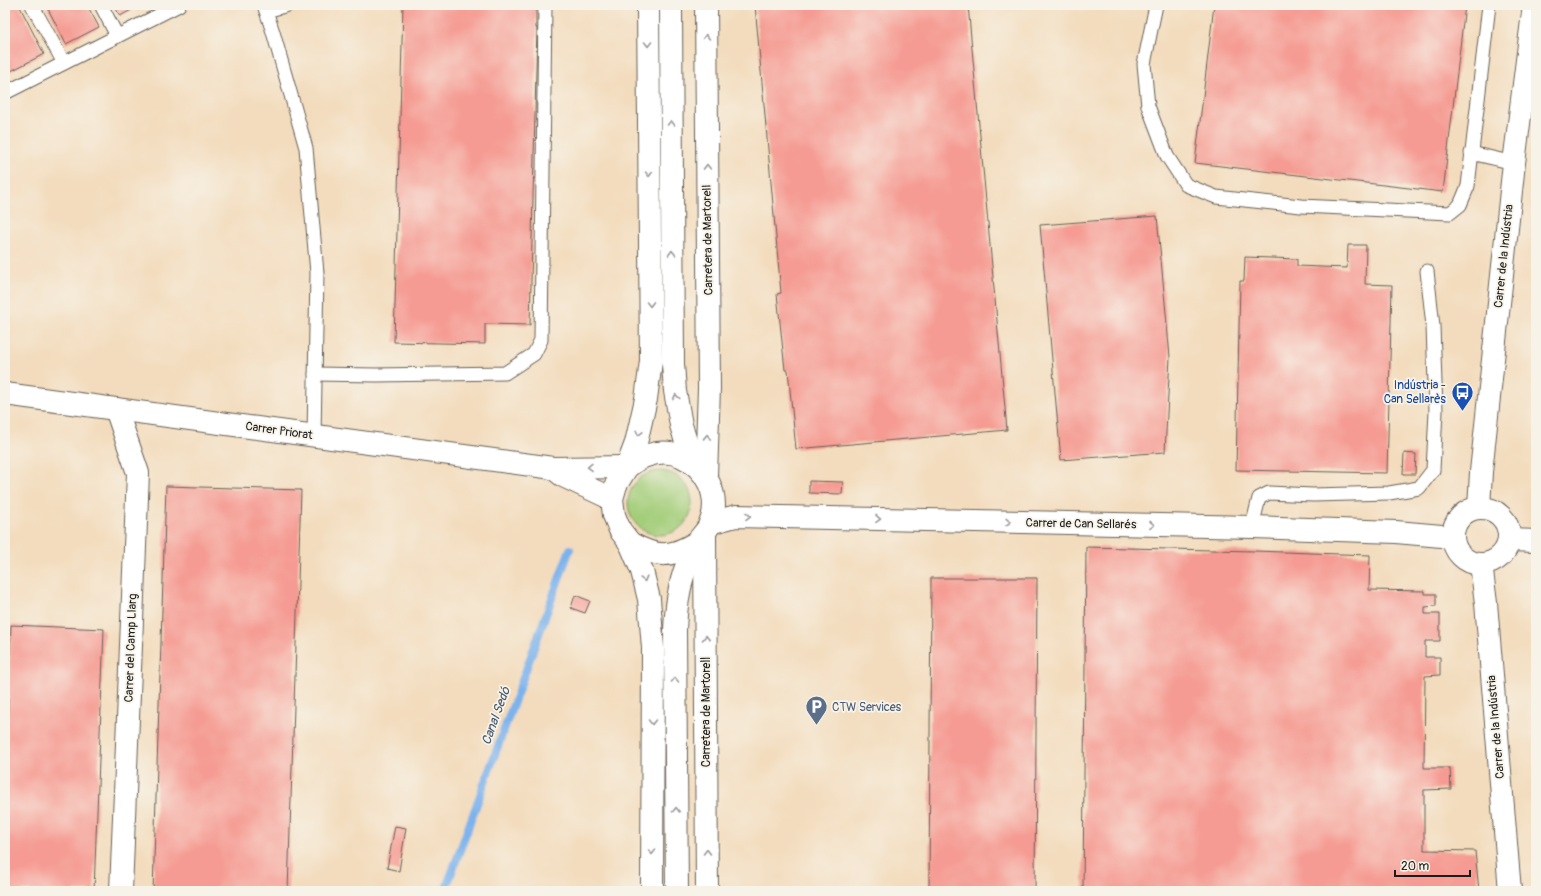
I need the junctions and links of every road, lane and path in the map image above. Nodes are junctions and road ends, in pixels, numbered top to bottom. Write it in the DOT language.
graph roads {
  1 [pos="32,5"];
  2 [pos="101,5"];
  3 [pos="288,5"];
  4 [pos="545,5"];
  5 [pos="648,5"];
  6 [pos="671,5"];
  7 [pos="706,5"];
  8 [pos="1156,5"];
  9 [pos="1489,5"];
  10 [pos="1534,5"];
  11 [pos="174,6"];
  12 [pos="265,8"];
  13 [pos="117,36"];
  14 [pos="64,63"];
  15 [pos="7,88"];
  16 [pos="1471,153"];
  17 [pos="1514,162"];
  18 [pos="1427,271"];
  19 [pos="315,374"];
  20 [pos="5,394"];
  21 [pos="116,409"];
  22 [pos="314,436"];
  23 [pos="627,467"];
  24 [pos="553,468"];
  25 [pos="699,469"];
  26 [pos="612,499"];
  27 [pos="1479,508"];
  28 [pos="1252,528"];
  29 [pos="704,533"];
  30 [pos="1453,537"];
  31 [pos="1508,540"];
  32 [pos="1536,541"];
  33 [pos="630,543"];
  34 [pos="1481,564"];
  35 [pos="121,891"];
  36 [pos="652,891"];
  37 [pos="677,891"];
  38 [pos="707,891"];
  39 [pos="1510,891"];
  1 -- 14 [label="lane"];
  2 -- 13 [label="lane"];
  3 -- 12 [label="lane"];
  4 -- 19 [label="lane"];
  5 -- 23 [label="street, one-way"];
  25 -- 6 [label="street, Carretera de Martorell, one-way"];
  25 -- 7 [label="street, Carretera de Martorell, one-way"];
  8 -- 16 [label="lane"];
  9 -- 16 [label="lane"];
  10 -- 17 [label="street, Carrer de la Indústria"];
  11 -- 13 [label="lane"];
  12 -- 19 [label="lane"];
  13 -- 14 [label="lane"];
  14 -- 15 [label="lane"];
  16 -- 17 [label="lane"];
  17 -- 27 [label="street, Carrer de la Indústria"];
  18 -- 28 [label="lane"];
  19 -- 22 [label="lane"];
  20 -- 21 [label="street, Carrer Priorat"];
  21 -- 22 [label="street, Carrer Priorat"];
  21 -- 35 [label="street, Carrer del Camp Llarg"];
  22 -- 24 [label="street, Carrer Priorat"];
  23 -- 24 [label="street, Carrer Priorat, one-way"];
  23 -- 25 [label="street"];
  23 -- 26 [label="street"];
  24 -- 26 [label="street, Carrer Priorat"];
  25 -- 29 [label="street, Carretera de Martorell"];
  26 -- 33 [label="street"];
  27 -- 30 [label="street"];
  27 -- 31 [label="street"];
  29 -- 28 [label="street, Carrer de Can Sellarés, one-way"];
  28 -- 30 [label="street, Carrer de Can Sellarés"];
  29 -- 33 [label="street"];
  37 -- 29 [label="street, Carretera de Martorell, one-way"];
  38 -- 29 [label="street, Carretera de Martorell, one-way"];
  30 -- 34 [label="street"];
  31 -- 32 [label="street"];
  31 -- 34 [label="street"];
  33 -- 36 [label="street, one-way"];
  34 -- 39 [label="street, Carrer de la Indústria"];
}
